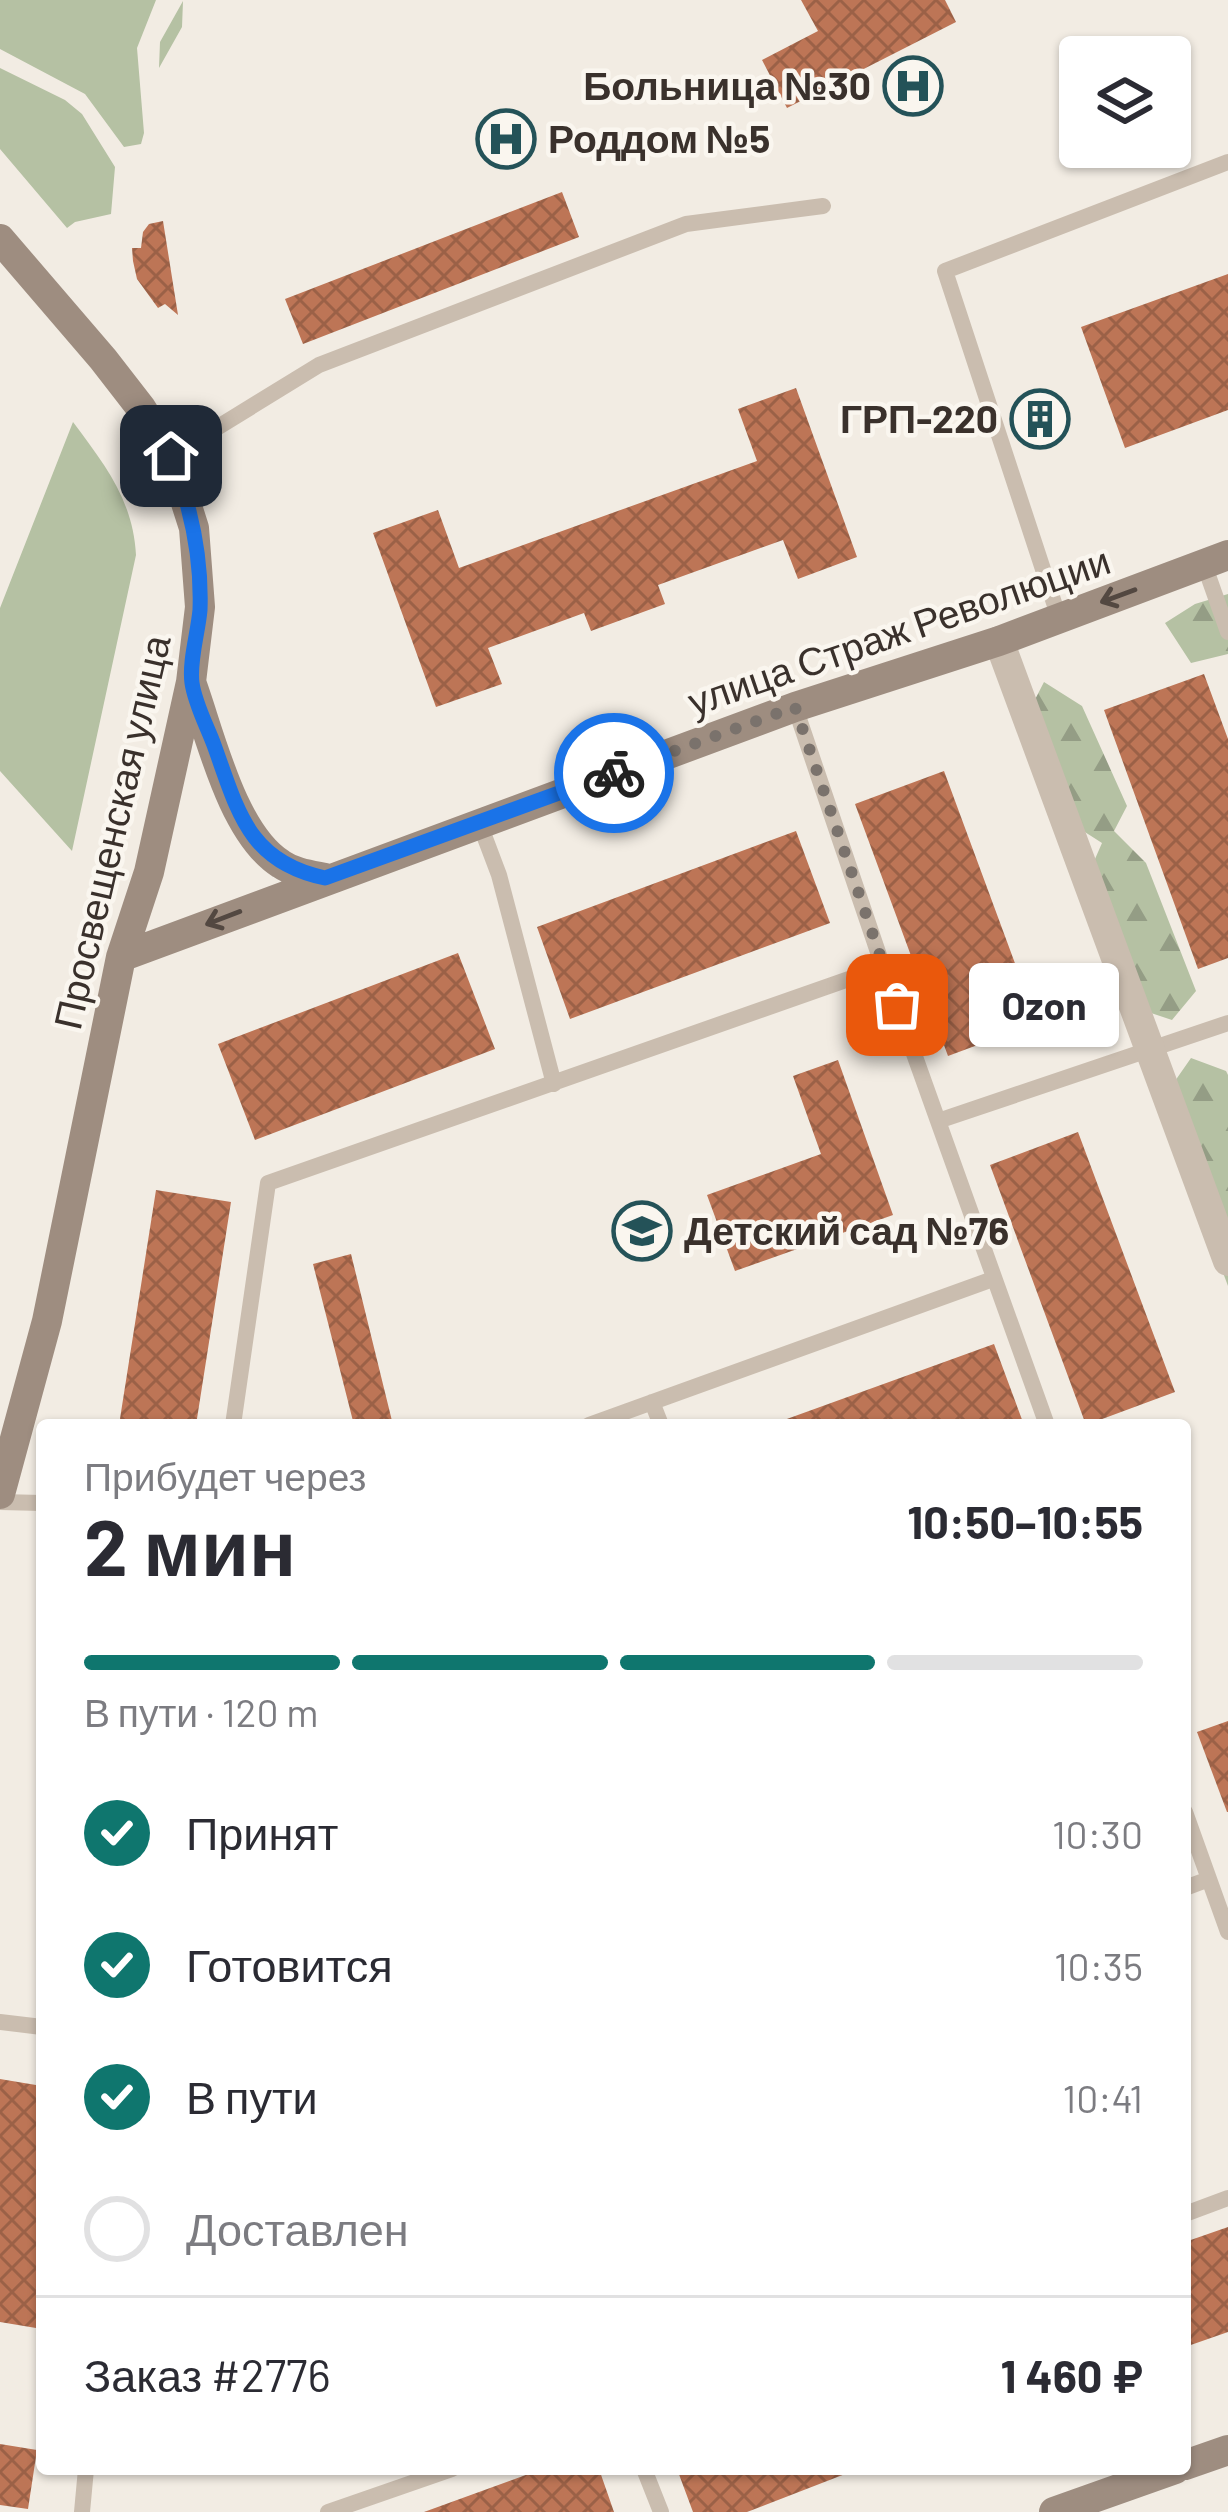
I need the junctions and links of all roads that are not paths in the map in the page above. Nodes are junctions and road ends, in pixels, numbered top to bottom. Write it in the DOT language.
graph roads {
  1 [pos="1228,162"];
  2 [pos="823,206"];
  3 [pos="0,239"];
  4 [pos="171,456"];
  5 [pos="1216,560"];
  6 [pos="1059,618"];
  7 [pos="1228,632"];
  8 [pos="999,640"];
  9 [pos="191,682"];
  10 [pos="795,707"];
  11 [pos="479,823"];
  12 [pos="325,878"];
  13 [pos="121,957"];
  14 [pos="883,967"];
  15 [pos="1228,1023"];
  16 [pos="1149,1049"];
  17 [pos="554,1084"];
  18 [pos="938,1121"];
  19 [pos="1228,1262"];
  20 [pos="993,1279"];
  21 [pos="652,1402"];
  22 [pos="234,1419"];
  23 [pos="605,1419"];
  24 [pos="659,1419"];
  25 [pos="1045,1419"];
  26 [pos="0,1498"];
  27 [pos="36,1502"];
  28 [pos="1191,1829"];
  29 [pos="1209,1879"];
  30 [pos="1191,1886"];
  31 [pos="1228,1932"];
  32 [pos="0,2022"];
  33 [pos="36,2026"];
  34 [pos="1228,2198"];
  35 [pos="1191,2211"];
  36 [pos="1228,2450"];
  37 [pos="1191,2463"];
  38 [pos="85,2475"];
  39 [pos="435,2475"];
  40 [pos="646,2475"];
  41 [pos="1158,2475"];
  42 [pos="82,2512"];
  43 [pos="328,2512"];
  44 [pos="661,2512"];
  45 [pos="1054,2512"];
  1 -- 6 [label="lane"];
  2 -- 4 [label="lane"];
  3 -- 4 [label="street, Просвещенская улица"];
  4 -- 9 [label="street, Просвещенская улица"];
  5 -- 6 [label="street, улица Страж Революции, one-way"];
  5 -- 7 [label="lane"];
  6 -- 8 [label="street, улица Страж Революции"];
  8 -- 10 [label="street, улица Страж Революции"];
  8 -- 16 [label="street"];
  9 -- 12 [label="street"];
  9 -- 13 [label="street, Просвещенская улица"];
  10 -- 11 [label="street, улица Страж Революции"];
  10 -- 14 [label="lane"];
  11 -- 12 [label="street, улица Страж Революции"];
  11 -- 17 [label="lane"];
  12 -- 13 [label="street, улица Страж Революции, one-way"];
  13 -- 26 [label="street, Просвещенская улица"];
  14 -- 17 [label="lane"];
  14 -- 18 [label="lane"];
  15 -- 16 [label="lane"];
  16 -- 18 [label="lane"];
  16 -- 19 [label="street"];
  17 -- 22 [label="lane"];
  18 -- 20 [label="lane"];
  20 -- 21 [label="lane"];
  20 -- 25 [label="lane"];
  21 -- 23 [label="lane"];
  21 -- 24 [label="lane"];
  26 -- 27 [label="lane"];
  28 -- 29 [label="lane"];
  29 -- 30 [label="lane"];
  29 -- 31 [label="lane"];
  32 -- 33 [label="lane"];
  34 -- 35 [label="lane"];
  36 -- 37 [label="street"];
  38 -- 42 [label="lane"];
  39 -- 43 [label="lane"];
  40 -- 44 [label="lane"];
  41 -- 45 [label="street"];
}
